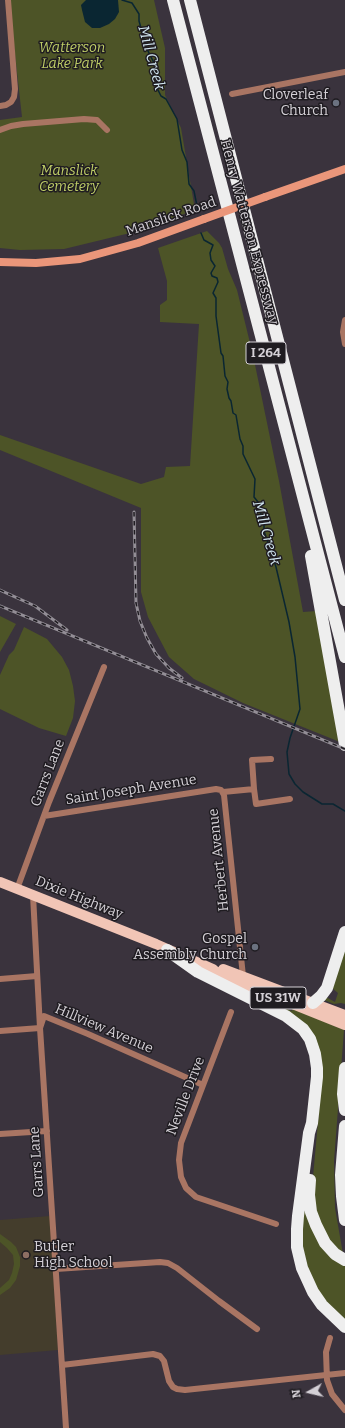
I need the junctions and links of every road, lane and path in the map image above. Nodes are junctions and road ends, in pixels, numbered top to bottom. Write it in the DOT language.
graph roads {
  1 [pos="8,0"];
  2 [pos="173,0"];
  3 [pos="190,0"];
  4 [pos="345,72"];
  5 [pos="232,94"];
  6 [pos="0,106"];
  7 [pos="0,130"];
  8 [pos="107,130"];
  9 [pos="345,170"];
  10 [pos="0,262"];
  11 [pos="345,320"];
  12 [pos="345,344"];
  13 [pos="315,481"];
  14 [pos="305,505"];
  15 [pos="345,569"];
  16 [pos="345,600"];
  17 [pos="345,657"];
  18 [pos="104,666"];
  19 [pos="345,746"];
  20 [pos="271,759"];
  21 [pos="254,789"];
  22 [pos="222,791"];
  23 [pos="290,799"];
  24 [pos="44,816"];
  25 [pos="0,882"];
  26 [pos="17,889"];
  27 [pos="34,895"];
  28 [pos="345,932"];
  29 [pos="167,950"];
  30 [pos="213,969"];
  31 [pos="37,976"];
  32 [pos="243,976"];
  33 [pos="0,979"];
  34 [pos="313,1003"];
  35 [pos="231,1012"];
  36 [pos="345,1015"];
  37 [pos="345,1025"];
  38 [pos="40,1028"];
  39 [pos="0,1031"];
  40 [pos="345,1068"];
  41 [pos="202,1085"];
  42 [pos="345,1110"];
  43 [pos="312,1123"];
  44 [pos="345,1126"];
  45 [pos="47,1131"];
  46 [pos="0,1134"];
  47 [pos="345,1220"];
  48 [pos="276,1224"];
  49 [pos="345,1260"];
  50 [pos="56,1269"];
  51 [pos="345,1327"];
  52 [pos="257,1329"];
  53 [pos="330,1338"];
  54 [pos="62,1365"];
  55 [pos="345,1373"];
  56 [pos="326,1375"];
  57 [pos="345,1410"];
  58 [pos="66,1428"];
  1 -- 6 [label="street"];
  2 -- 14 [label="highway, Henry Watterson Expressway / I 264"];
  3 -- 13 [label="highway, Henry Watterson Expressway / I 264"];
  4 -- 5 [label="street"];
  7 -- 8 [label="street"];
  9 -- 10 [label="main road, Manslick Road, bridge"];
  11 -- 12 [label="street"];
  13 -- 15 [label="highway"];
  13 -- 16 [label="highway, I 264"];
  14 -- 17 [label="highway, Henry Watterson Expressway / I 264"];
  14 -- 19 [label="highway"];
  18 -- 24 [label="street, Garrs Lane"];
  20 -- 21 [label="street"];
  21 -- 22 [label="street, Saint Joseph Avenue"];
  21 -- 23 [label="street"];
  22 -- 24 [label="street, Saint Joseph Avenue"];
  22 -- 32 [label="street, Herbert Avenue"];
  24 -- 26 [label="street, Garrs Lane"];
  25 -- 26 [label="main road, Dixie Highway / US 31W"];
  26 -- 27 [label="main road, Dixie Highway / US 31W"];
  27 -- 29 [label="main road, Dixie Highway / US 31W"];
  27 -- 31 [label="street, Garrs Lane"];
  28 -- 34 [label="highway"];
  29 -- 30 [label="main road, Dixie Highway / US 31W"];
  29 -- 43 [label="highway"];
  30 -- 32 [label="main road, Dixie Highway / US 31W"];
  30 -- 37 [label="main road, Dixie Highway / US 31W"];
  31 -- 33 [label="street"];
  31 -- 38 [label="street, Garrs Lane"];
  32 -- 34 [label="main road, Dixie Highway / US 31W"];
  34 -- 36 [label="main road, Dixie Highway / US 31W"];
  35 -- 41 [label="street, Neville Drive"];
  38 -- 39 [label="street, Hillview Avenue"];
  38 -- 41 [label="street, Hillview Avenue"];
  38 -- 45 [label="street, Garrs Lane"];
  40 -- 42 [label="highway"];
  41 -- 48 [label="street, Neville Drive"];
  43 -- 49 [label="highway"];
  43 -- 51 [label="highway"];
  44 -- 47 [label="highway"];
  45 -- 46 [label="street"];
  45 -- 50 [label="street, Garrs Lane"];
  50 -- 52 [label="street"];
  50 -- 54 [label="street, Garrs Lane"];
  53 -- 56 [label="street"];
  54 -- 56 [label="street"];
  54 -- 58 [label="street, Garrs Lane"];
  55 -- 56 [label="street"];
  56 -- 57 [label="street"];
}
